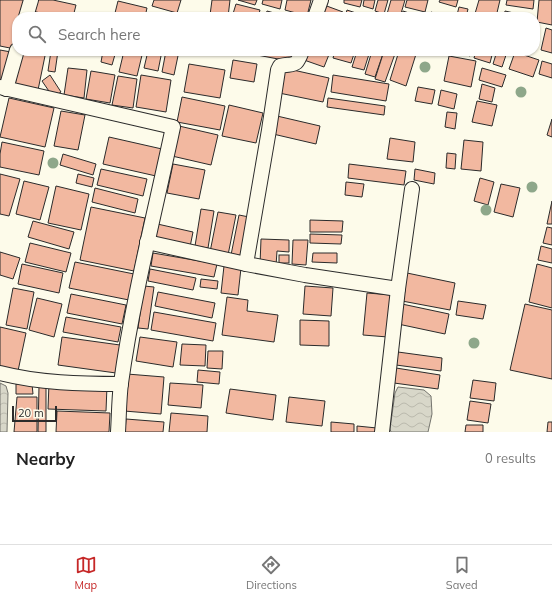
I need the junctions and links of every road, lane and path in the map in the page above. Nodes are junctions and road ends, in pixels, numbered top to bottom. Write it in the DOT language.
graph roads {
  1 [pos="31,0"];
  2 [pos="321,0"];
  3 [pos="27,12"];
  4 [pos="317,12"];
  5 [pos="15,56"];
  6 [pos="300,56"];
  7 [pos="3,88"];
  8 [pos="412,189"];
  9 [pos="147,242"];
  10 [pos="246,264"];
  11 [pos="398,289"];
  12 [pos="0,373"];
  13 [pos="121,384"];
  14 [pos="118,432"];
  15 [pos="382,432"];
  1 -- 3 [label="street"];
  2 -- 4 [label="street"];
  5 -- 7 [label="street"];
  6 -- 10 [label="street"];
  7 -- 9 [label="street"];
  8 -- 11 [label="street"];
  9 -- 10 [label="street"];
  9 -- 13 [label="street"];
  10 -- 11 [label="street"];
  11 -- 15 [label="street"];
  12 -- 13 [label="street"];
  13 -- 14 [label="street"];
}
